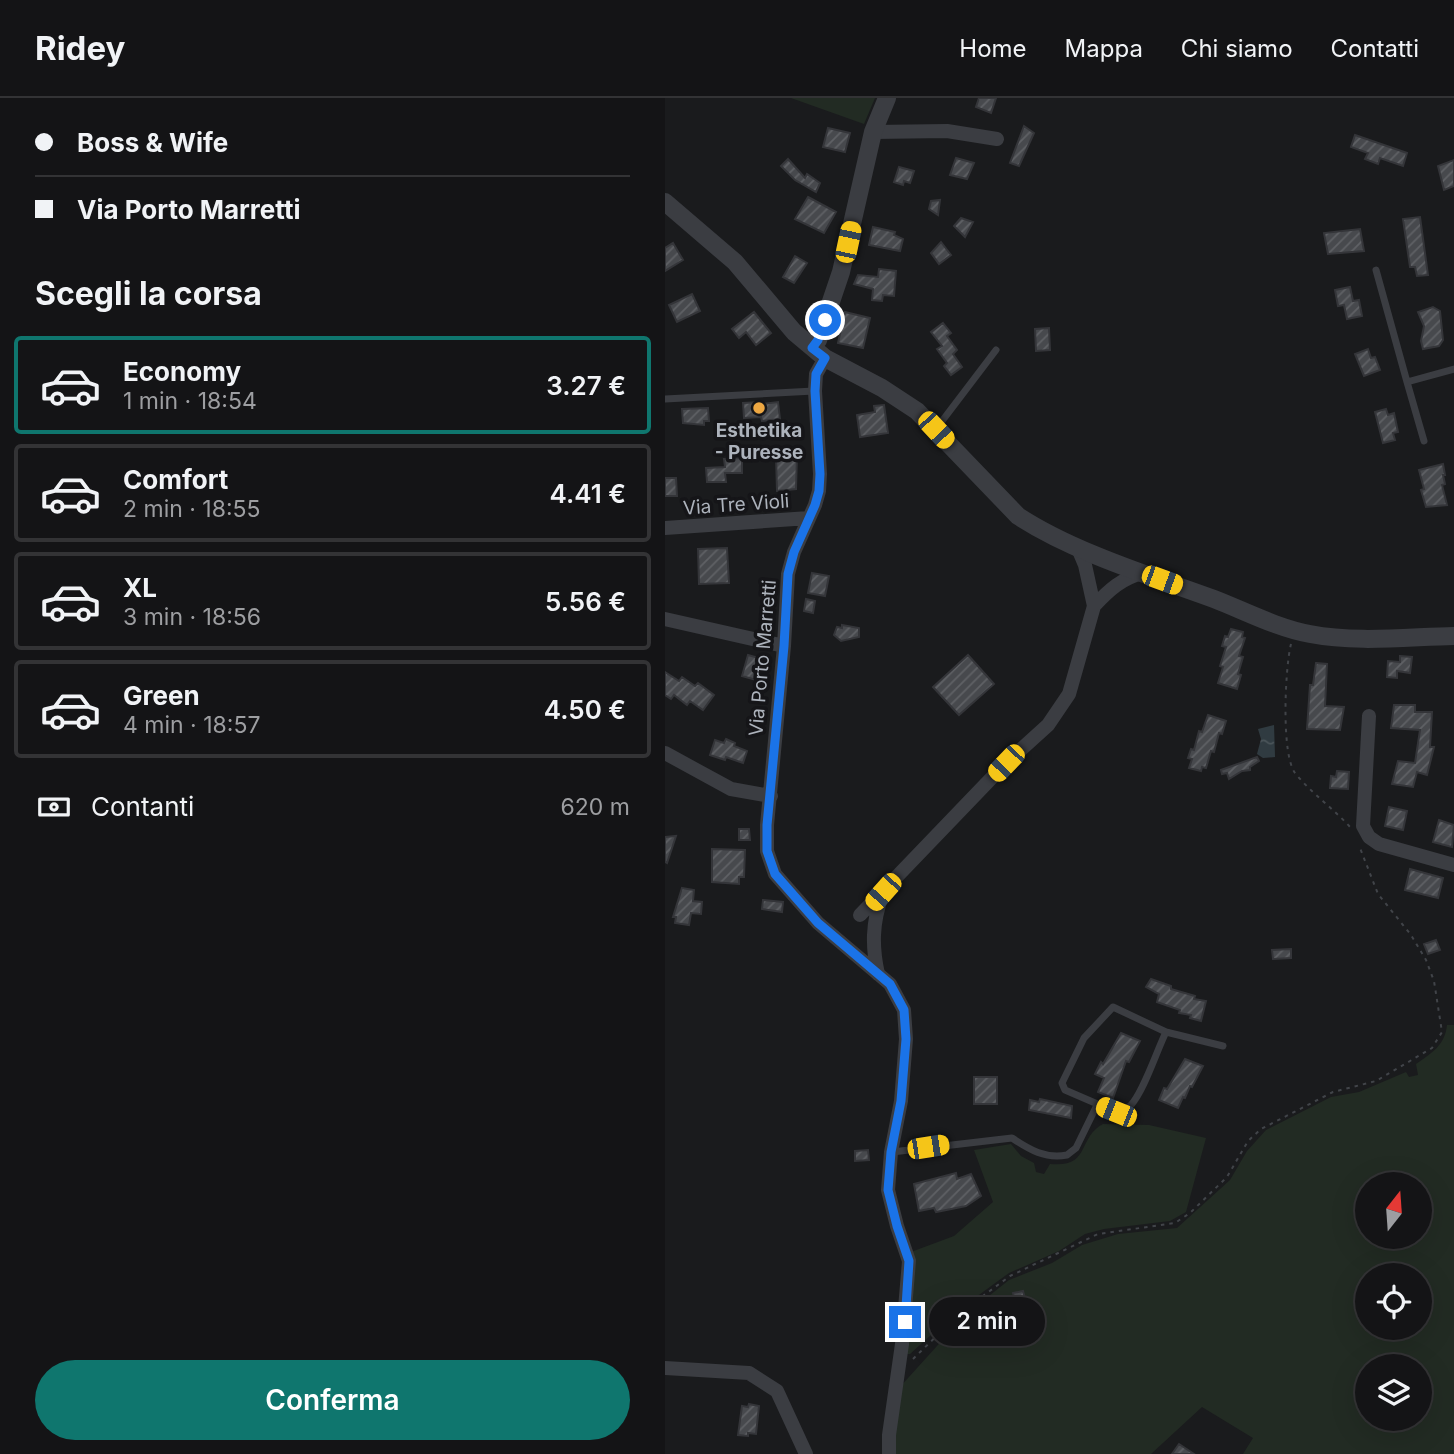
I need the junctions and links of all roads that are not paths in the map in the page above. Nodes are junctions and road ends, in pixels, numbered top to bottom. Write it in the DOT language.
graph roads {
  1 [pos="887,98"];
  2 [pos="873,132"];
  3 [pos="997,139"];
  4 [pos="665,202"];
  5 [pos="1376,270"];
  6 [pos="996,350"];
  7 [pos="818,353"];
  8 [pos="1454,369"];
  9 [pos="1407,382"];
  10 [pos="815,391"];
  11 [pos="665,399"];
  12 [pos="936,430"];
  13 [pos="1424,441"];
  14 [pos="809,518"];
  15 [pos="665,528"];
  16 [pos="1077,546"];
  17 [pos="1145,573"];
  18 [pos="1094,606"];
  19 [pos="665,619"];
  20 [pos="1454,636"];
  21 [pos="784,646"];
  22 [pos="1369,716"];
  23 [pos="665,753"];
  24 [pos="771,796"];
  25 [pos="1454,864"];
  26 [pos="883,892"];
  27 [pos="860,915"];
  28 [pos="878,974"];
  29 [pos="1165,1032"];
  30 [pos="1223,1046"];
  31 [pos="1097,1105"];
  32 [pos="891,1152"];
  33 [pos="665,1368"];
  34 [pos="806,1454"];
  35 [pos="889,1454"];
  1 -- 2 [label="street"];
  2 -- 3 [label="street"];
  2 -- 7 [label="street"];
  4 -- 7 [label="street"];
  5 -- 9 [label="lane"];
  6 -- 12 [label="lane"];
  7 -- 10 [label="street, Via Porto Marretti"];
  7 -- 12 [label="street"];
  8 -- 9 [label="lane"];
  9 -- 13 [label="lane"];
  10 -- 11 [label="lane"];
  10 -- 14 [label="street, Via Porto Marretti"];
  12 -- 16 [label="street"];
  14 -- 15 [label="street, Via Tre Violi"];
  14 -- 21 [label="street, Via Porto Marretti"];
  16 -- 17 [label="street"];
  16 -- 18 [label="street"];
  17 -- 18 [label="street"];
  17 -- 20 [label="street"];
  18 -- 26 [label="street"];
  19 -- 21 [label="street"];
  21 -- 24 [label="street, Via Porto Marretti"];
  22 -- 25 [label="street"];
  23 -- 24 [label="street"];
  24 -- 28 [label="street, Via Porto Marretti"];
  26 -- 27 [label="street"];
  26 -- 28 [label="street"];
  28 -- 32 [label="street, Via Porto Marretti"];
  29 -- 30 [label="lane"];
  29 -- 31 [label="lane"];
  29 -- 31 [label="lane"];
  31 -- 32 [label="lane"];
  32 -- 35 [label="street, Via Porto Marretti"];
  33 -- 34 [label="street"];
}
